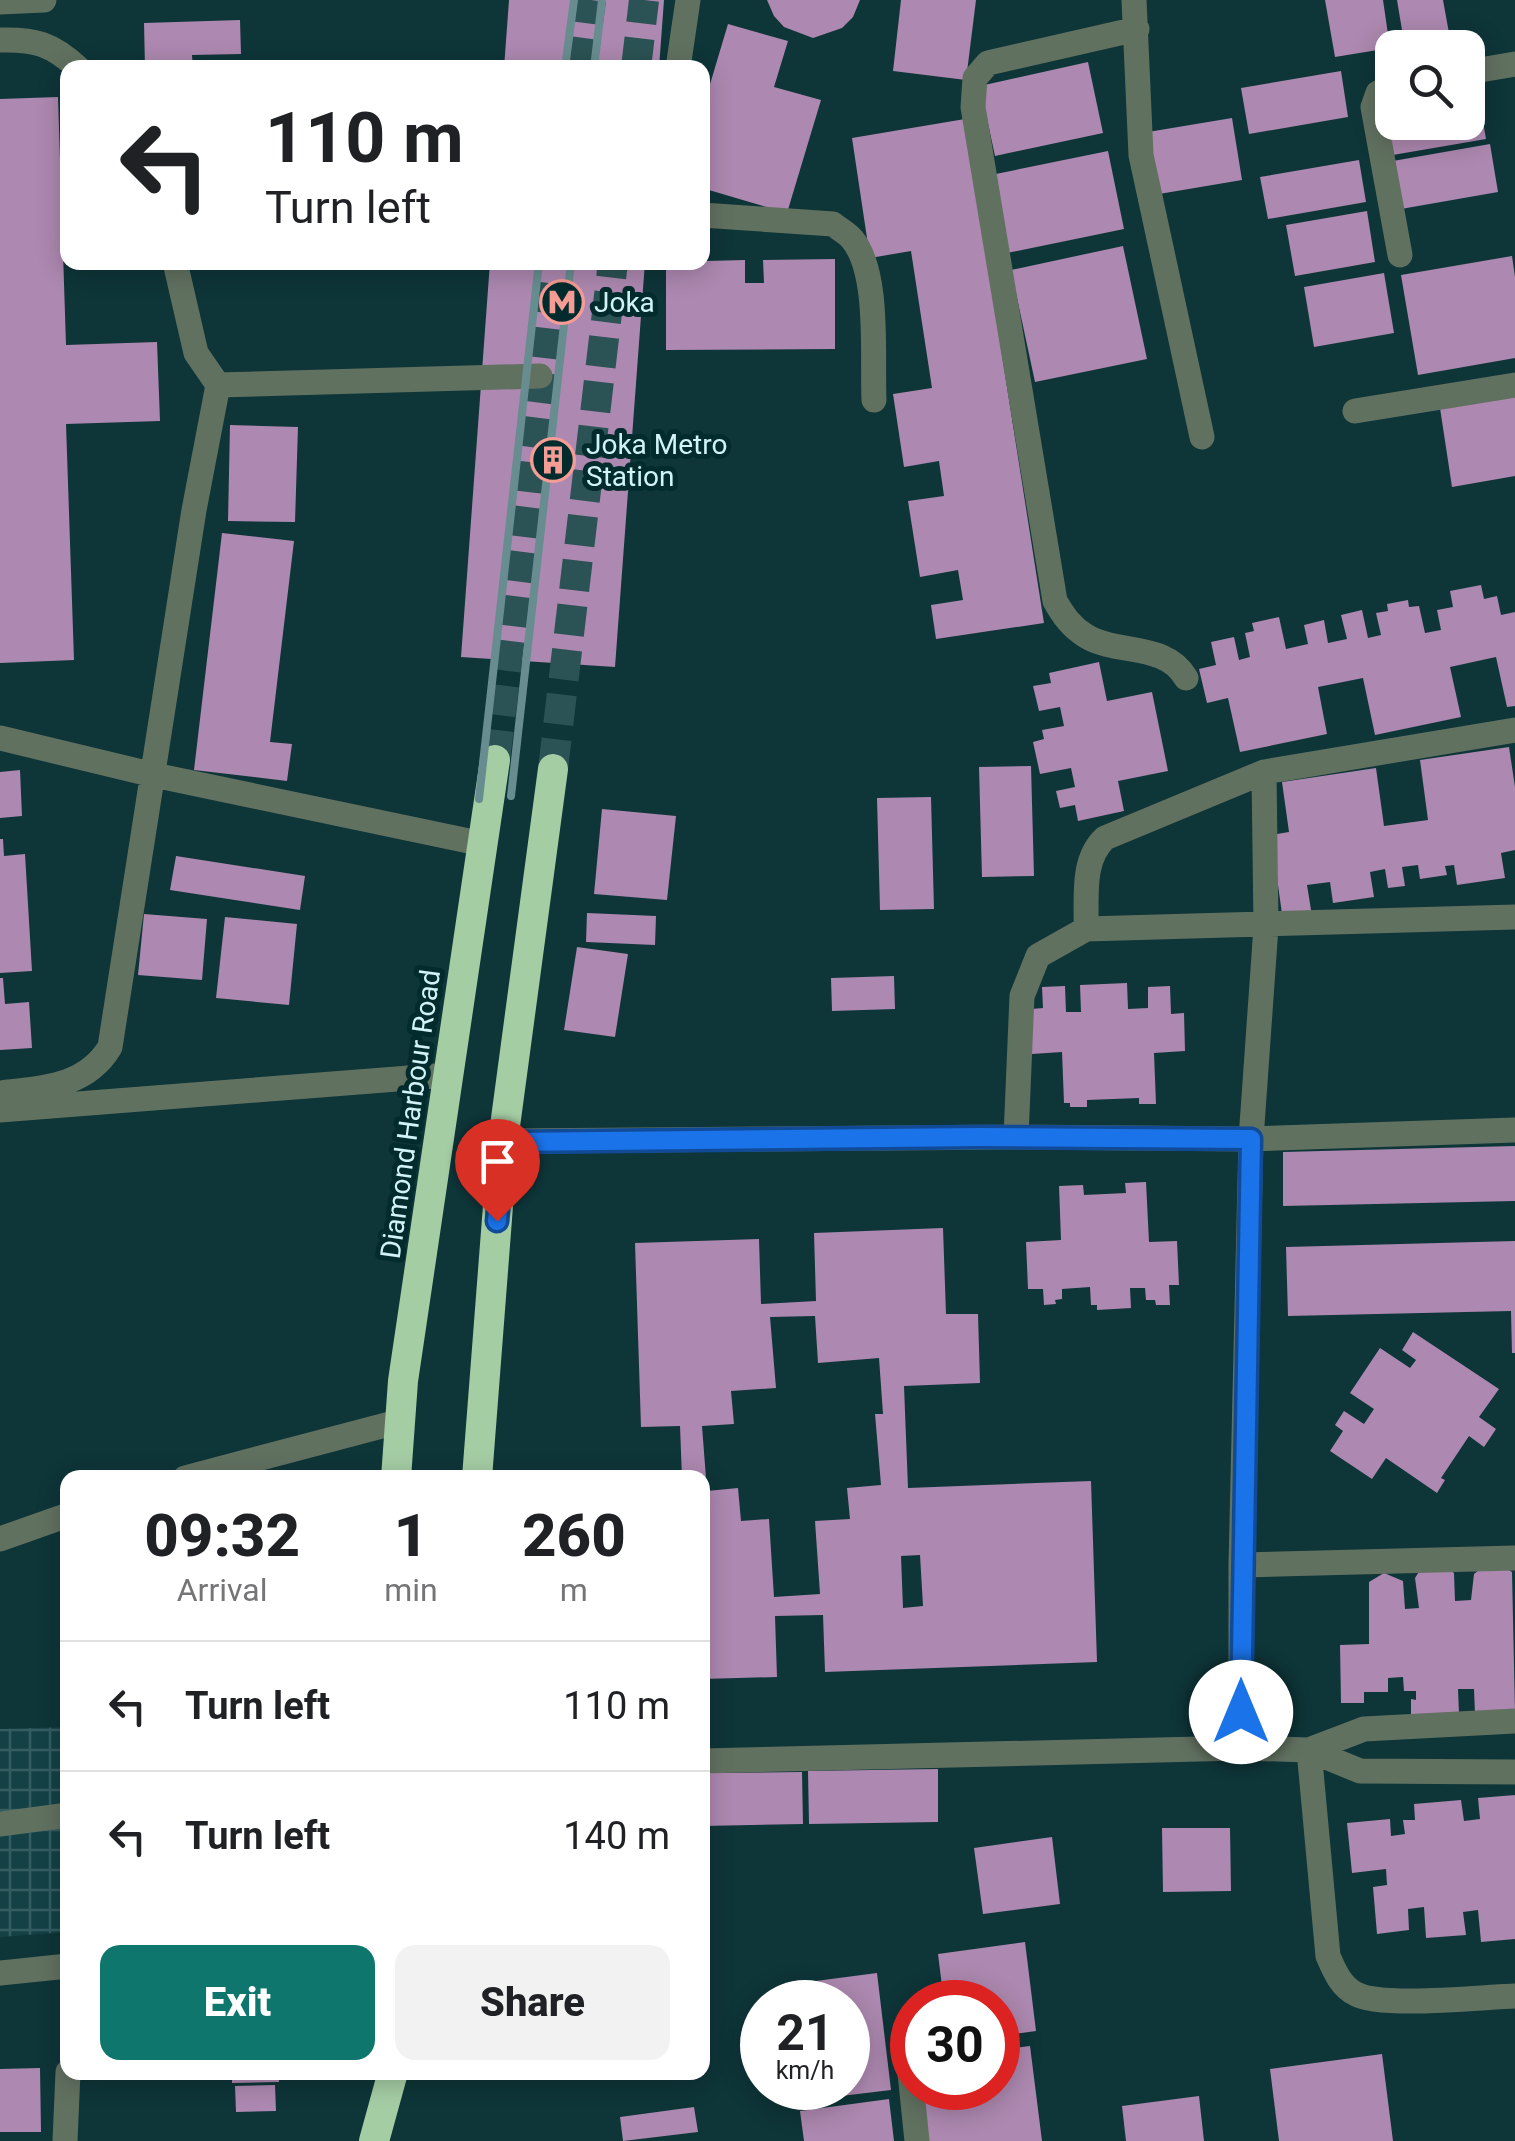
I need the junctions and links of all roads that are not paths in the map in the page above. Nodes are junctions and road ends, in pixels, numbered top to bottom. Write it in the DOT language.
graph roads {
  1 [pos="44,0"];
  2 [pos="688,0"];
  3 [pos="1134,0"];
  4 [pos="0,2"];
  5 [pos="1137,29"];
  6 [pos="0,40"];
  7 [pos="69,60"];
  8 [pos="679,60"];
  9 [pos="1515,64"];
  10 [pos="1485,69"];
  11 [pos="1379,140"];
  12 [pos="710,216"];
  13 [pos="1400,255"];
  14 [pos="176,270"];
  15 [pos="540,376"];
  16 [pos="218,385"];
  17 [pos="1515,385"];
  18 [pos="874,400"];
  19 [pos="1356,411"];
  20 [pos="1202,437"];
  21 [pos="1186,678"];
  22 [pos="1515,730"];
  23 [pos="0,738"];
  24 [pos="495,760"];
  25 [pos="553,769"];
  26 [pos="1264,772"];
  27 [pos="154,775"];
  28 [pos="483,844"];
  29 [pos="1515,917"];
  30 [pos="1266,926"];
  31 [pos="1086,929"];
  32 [pos="448,1075"];
  33 [pos="0,1093"];
  34 [pos="0,1110"];
  35 [pos="1515,1130"];
  36 [pos="1016,1137"];
  37 [pos="1251,1139"];
  38 [pos="504,1142"];
  39 [pos="400,1422"];
  40 [pos="216,1470"];
  41 [pos="397,1470"];
  42 [pos="478,1470"];
  43 [pos="60,1518"];
  44 [pos="0,1539"];
  45 [pos="1515,1558"];
  46 [pos="1241,1565"];
  47 [pos="1515,1721"];
  48 [pos="1241,1748"];
  49 [pos="1309,1750"];
  50 [pos="710,1761"];
  51 [pos="1515,1772"];
  52 [pos="60,1816"];
  53 [pos="0,1824"];
  54 [pos="60,1967"];
  55 [pos="0,1973"];
  56 [pos="1515,1996"];
  57 [pos="68,2080"];
  58 [pos="370,2080"];
  59 [pos="390,2080"];
  60 [pos="914,2110"];
  61 [pos="65,2141"];
  62 [pos="372,2141"];
  63 [pos="917,2141"];
  1 -- 4 [label="street"];
  2 -- 8 [label="street"];
  3 -- 5 [label="street"];
  5 -- 20 [label="street"];
  5 -- 21 [label="street"];
  6 -- 7 [label="street"];
  9 -- 10 [label="street"];
  11 -- 13 [label="street"];
  12 -- 18 [label="street"];
  14 -- 16 [label="street"];
  15 -- 16 [label="street"];
  16 -- 27 [label="street"];
  17 -- 19 [label="street"];
  22 -- 26 [label="street"];
  23 -- 27 [label="street"];
  24 -- 28 [label="highway, Diamond Harbour Road"];
  25 -- 38 [label="highway"];
  26 -- 30 [label="street"];
  26 -- 31 [label="street"];
  27 -- 28 [label="street"];
  27 -- 33 [label="street"];
  28 -- 32 [label="highway, Diamond Harbour Road"];
  29 -- 30 [label="street"];
  30 -- 31 [label="street"];
  30 -- 37 [label="street"];
  31 -- 36 [label="street"];
  32 -- 34 [label="street"];
  32 -- 39 [label="highway, Diamond Harbour Road"];
  35 -- 37 [label="street"];
  36 -- 37 [label="street"];
  36 -- 38 [label="street"];
  37 -- 46 [label="street"];
  38 -- 42 [label="highway"];
  39 -- 40 [label="street"];
  39 -- 41 [label="highway, Diamond Harbour Road"];
  43 -- 44 [label="street"];
  45 -- 46 [label="street"];
  46 -- 48 [label="street"];
  47 -- 49 [label="street"];
  48 -- 49 [label="street"];
  48 -- 50 [label="street"];
  49 -- 51 [label="street"];
  49 -- 56 [label="street"];
  52 -- 53 [label="street"];
  54 -- 55 [label="street"];
  57 -- 61 [label="street"];
  58 -- 62 [label="highway"];
  59 -- 62 [label="highway"];
  60 -- 63 [label="street"];
}
